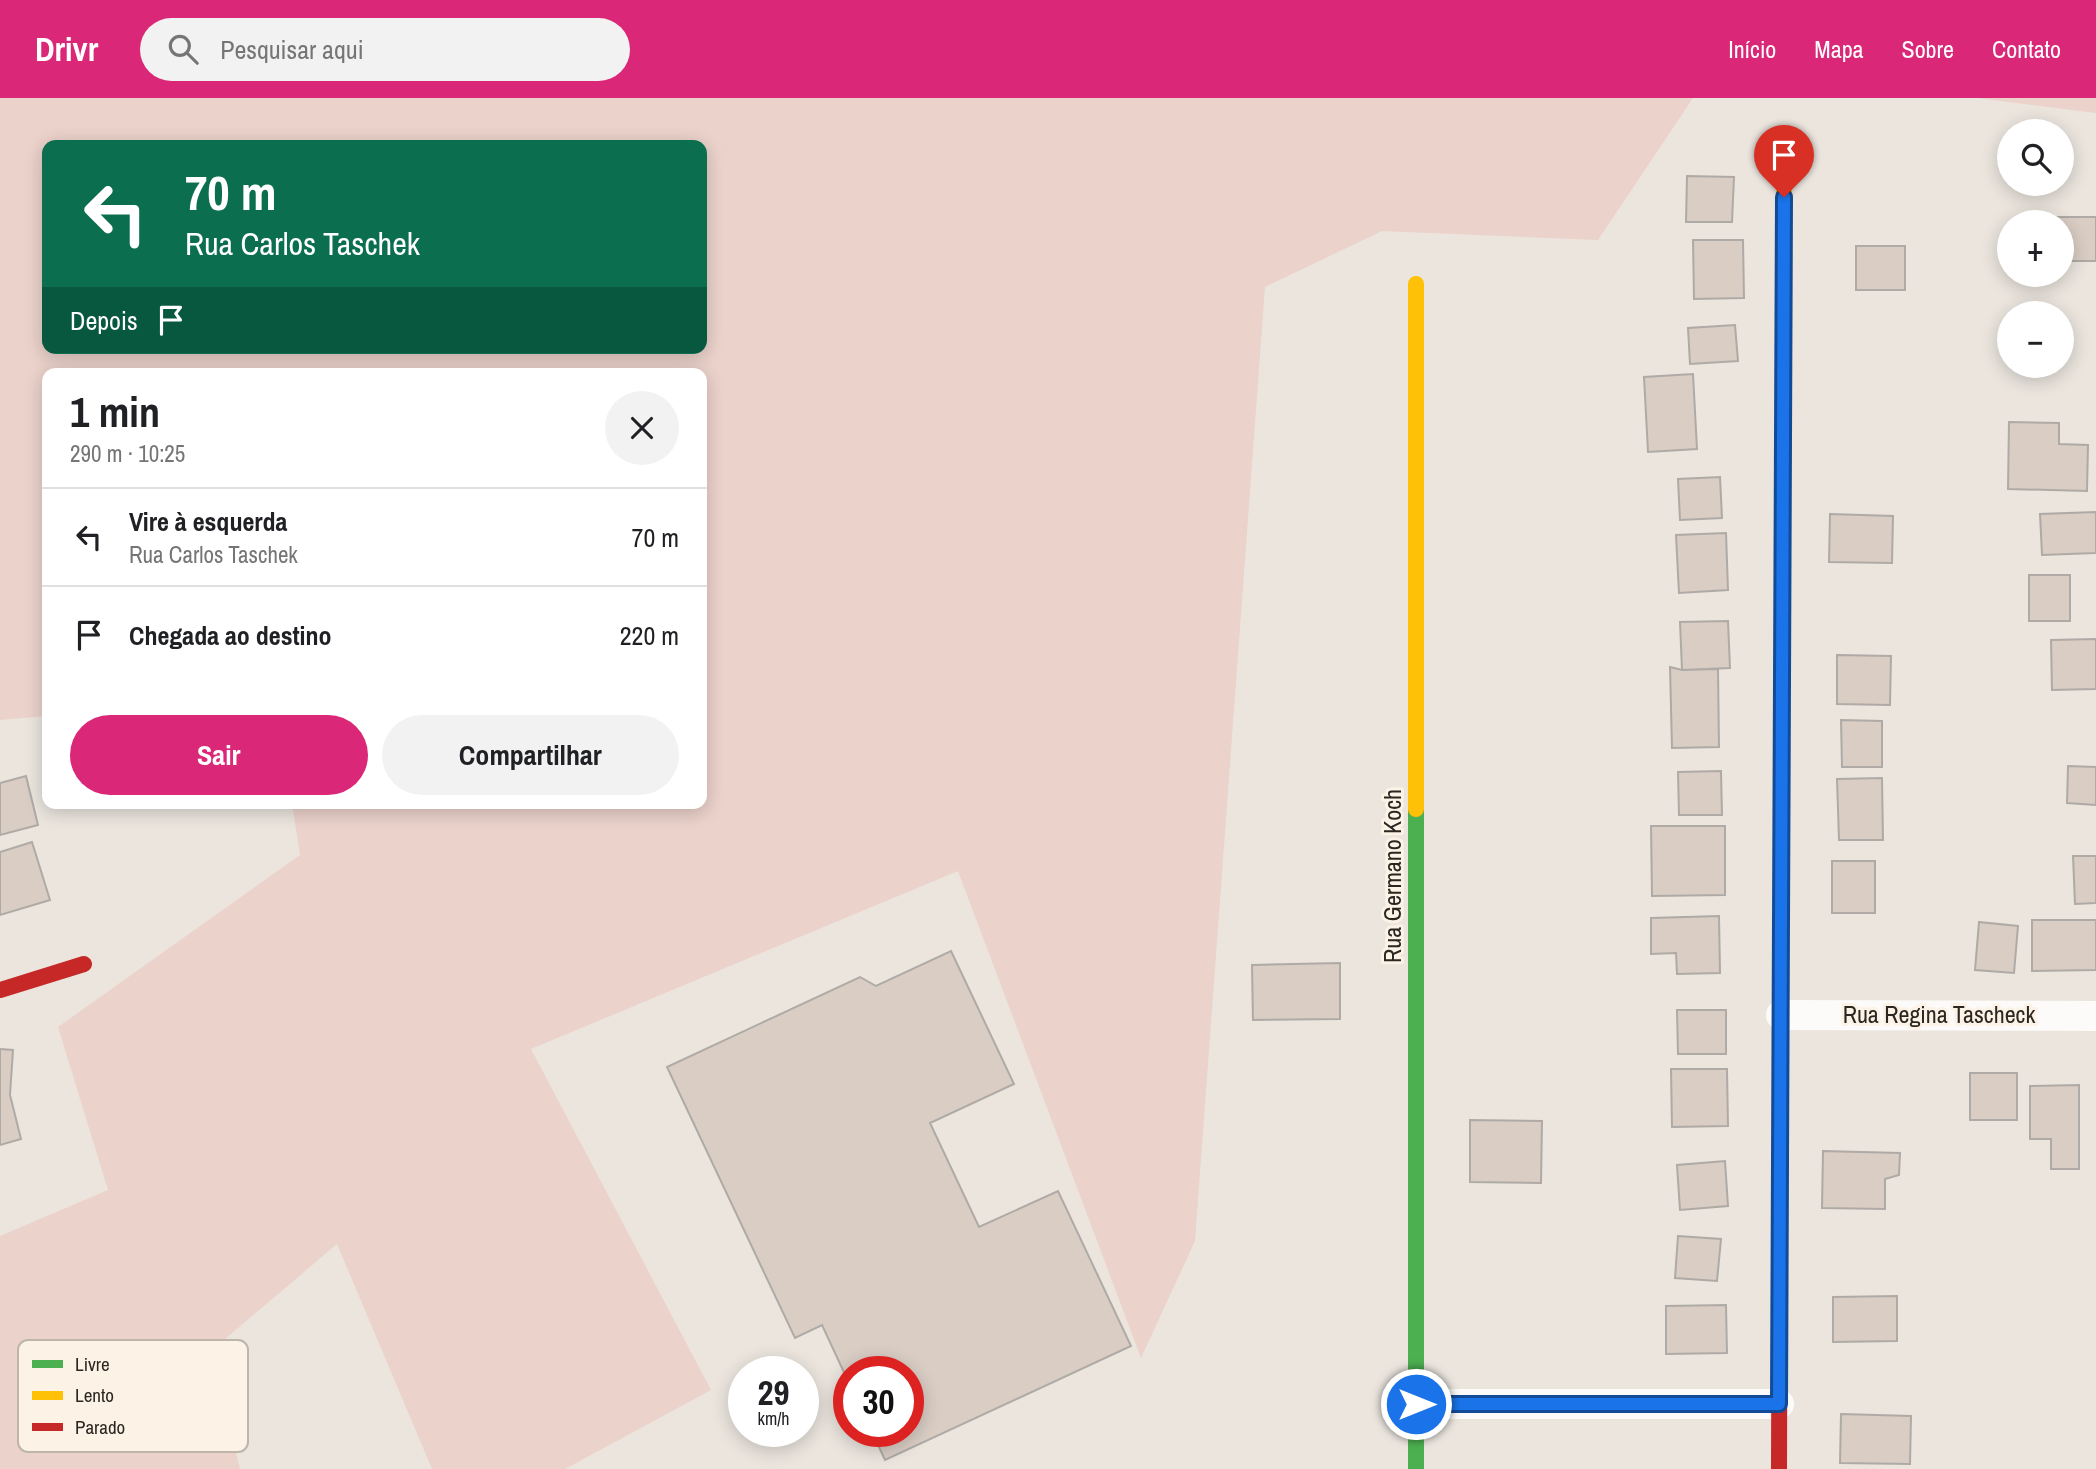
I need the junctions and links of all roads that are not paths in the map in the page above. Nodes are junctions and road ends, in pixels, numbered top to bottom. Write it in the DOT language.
graph roads {
  1 [pos="1784,142"];
  2 [pos="1416,284"];
  3 [pos="84,964"];
  4 [pos="0,990"];
  5 [pos="1781,1015"];
  6 [pos="2096,1016"];
  7 [pos="1416,1404"];
  8 [pos="1779,1404"];
  9 [pos="1416,1469"];
  10 [pos="1779,1469"];
  1 -- 5 [label="street"];
  2 -- 7 [label="street, Rua Germano Koch"];
  3 -- 4 [label="street"];
  5 -- 6 [label="street, Rua Regina Tascheck"];
  5 -- 8 [label="street"];
  7 -- 8 [label="street"];
  7 -- 9 [label="street, Rua Germano Koch"];
  8 -- 10 [label="street"];
}
